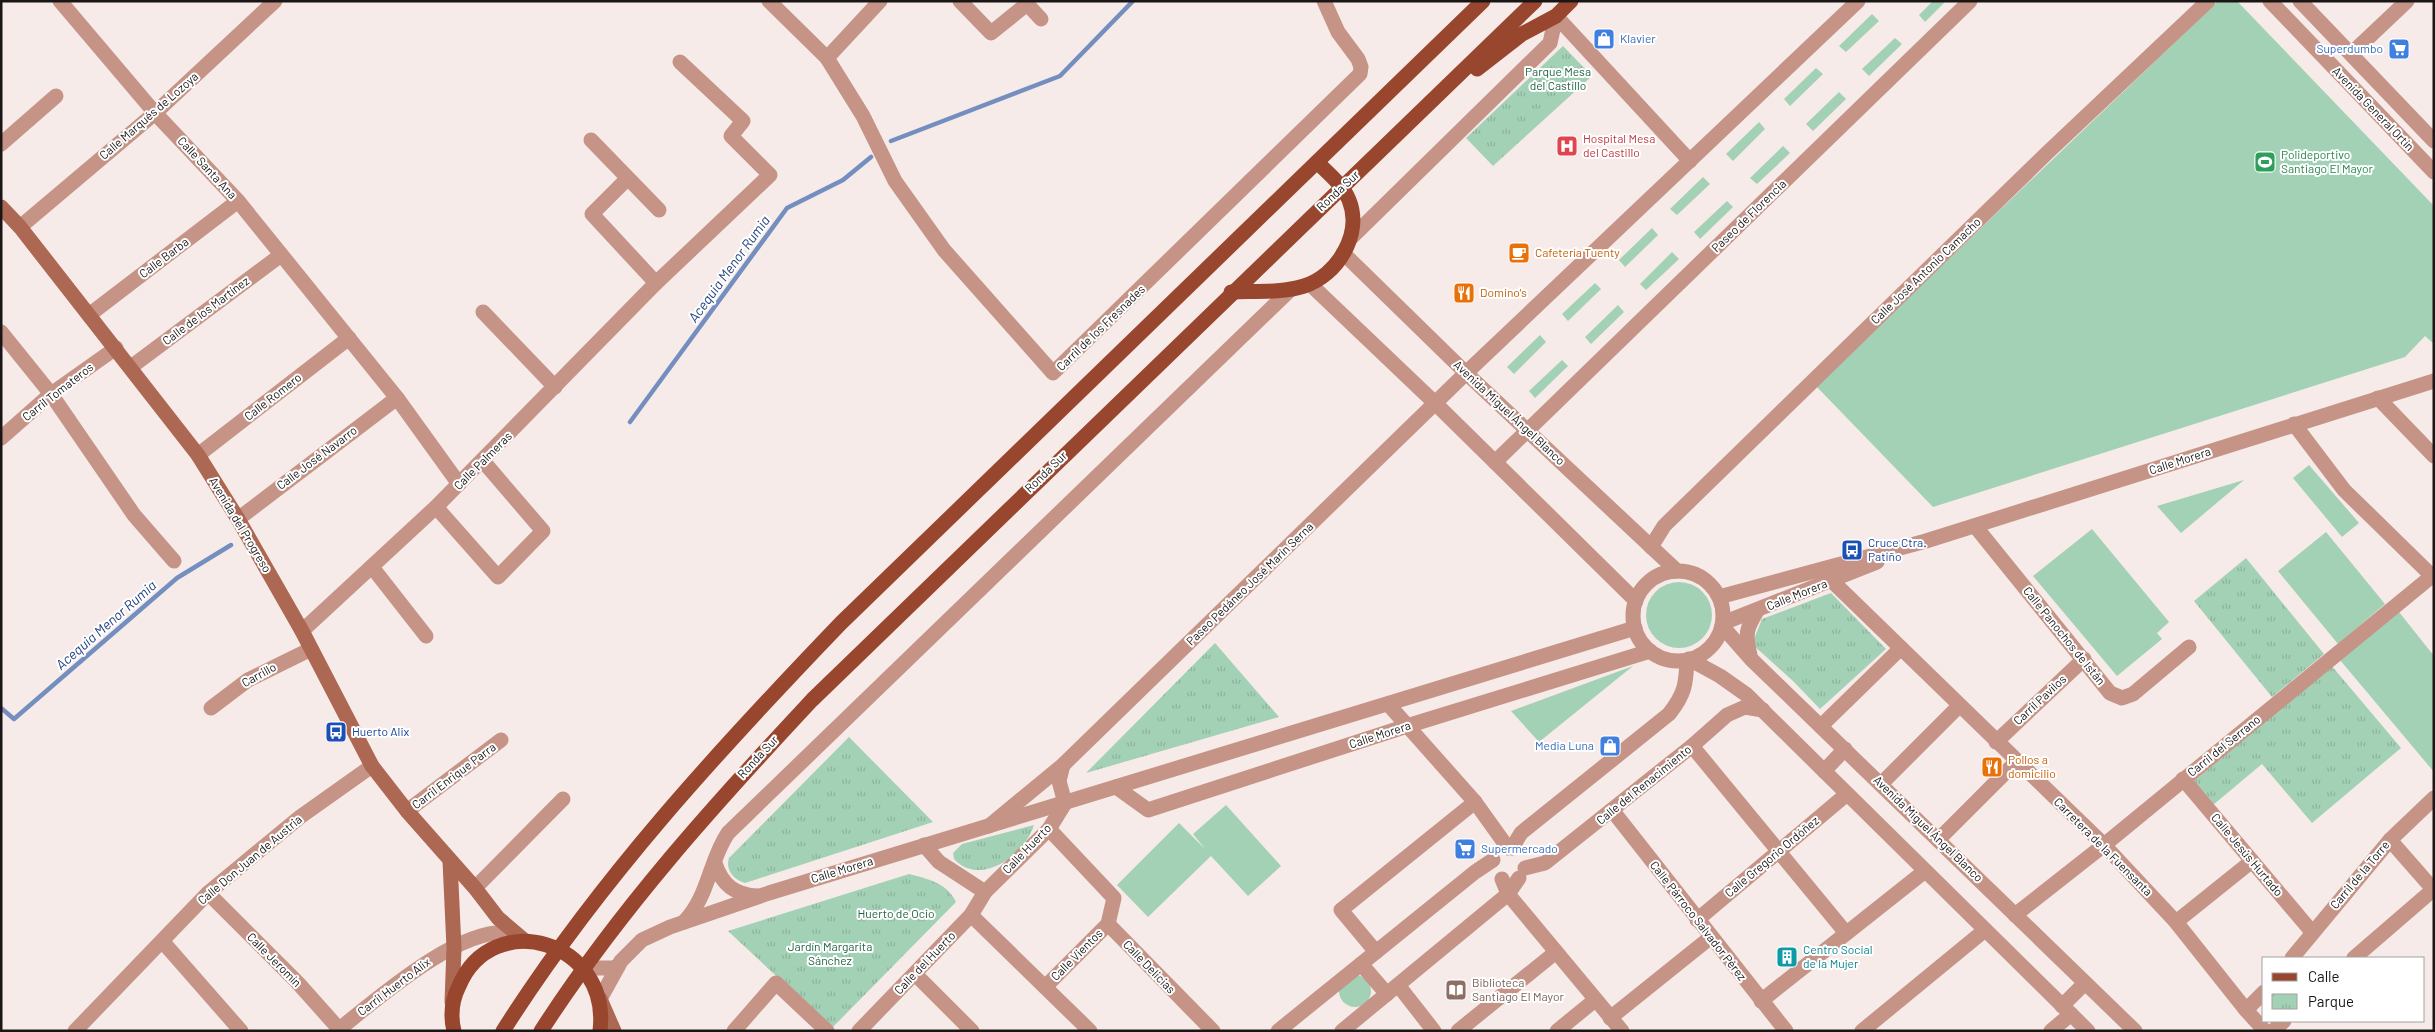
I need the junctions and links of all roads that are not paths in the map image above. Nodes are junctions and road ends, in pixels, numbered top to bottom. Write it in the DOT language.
graph roads {
  1 [pos="60,1"];
  2 [pos="275,1"];
  3 [pos="770,1"];
  4 [pos="880,1"];
  5 [pos="960,1"];
  6 [pos="1324,1"];
  7 [pos="1483,1"];
  8 [pos="1535,1"];
  9 [pos="1571,1"];
  10 [pos="1858,1"];
  11 [pos="1970,1"];
  12 [pos="2208,1"];
  13 [pos="2270,1"];
  14 [pos="2300,1"];
  15 [pos="2406,1"];
  16 [pos="1556,16"];
  17 [pos="1042,19"];
  18 [pos="2351,54"];
  19 [pos="827,58"];
  20 [pos="680,62"];
  21 [pos="56,96"];
  22 [pos="1422,111"];
  23 [pos="155,113"];
  24 [pos="591,140"];
  25 [pos="2434,141"];
  26 [pos="1,144"];
  27 [pos="1690,161"];
  28 [pos="1317,162"];
  29 [pos="2434,172"];
  30 [pos="628,179"];
  31 [pos="1342,188"];
  32 [pos="238,201"];
  33 [pos="1,207"];
  34 [pos="659,210"];
  35 [pos="20,227"];
  36 [pos="1350,239"];
  37 [pos="1343,253"];
  38 [pos="281,254"];
  39 [pos="656,283"];
  40 [pos="1310,284"];
  41 [pos="1291,289"];
  42 [pos="1231,292"];
  43 [pos="483,312"];
  44 [pos="89,315"];
  45 [pos="1,332"];
  46 [pos="349,338"];
  47 [pos="116,348"];
  48 [pos="131,367"];
  49 [pos="1466,373"];
  50 [pos="2434,381"];
  51 [pos="554,387"];
  52 [pos="51,394"];
  53 [pos="397,398"];
  54 [pos="2378,398"];
  55 [pos="1436,404"];
  56 [pos="2294,424"];
  57 [pos="1528,431"];
  58 [pos="1,438"];
  59 [pos="198,455"];
  60 [pos="2434,456"];
  61 [pos="484,461"];
  62 [pos="1496,462"];
  63 [pos="459,484"];
  64 [pos="436,507"];
  65 [pos="238,519"];
  66 [pos="1975,526"];
  67 [pos="1926,542"];
  68 [pos="1651,547"];
  69 [pos="174,561"];
  70 [pos="372,567"];
  71 [pos="1823,569"];
  72 [pos="1678,571"];
  73 [pos="2433,577"];
  74 [pos="1832,581"];
  75 [pos="1719,597"];
  76 [pos="1636,601"];
  77 [pos="1757,611"];
  78 [pos="1722,625"];
  79 [pos="1635,628"];
  80 [pos="302,631"];
  81 [pos="426,636"];
  82 [pos="2189,647"];
  83 [pos="1902,648"];
  84 [pos="311,649"];
  85 [pos="1650,651"];
  86 [pos="1688,659"];
  87 [pos="1752,659"];
  88 [pos="2084,659"];
  89 [pos="1388,704"];
  90 [pos="1959,706"];
  91 [pos="211,708"];
  92 [pos="1763,710"];
  93 [pos="1407,726"];
  94 [pos="1821,726"];
  95 [pos="501,740"];
  96 [pos="1996,742"];
  97 [pos="1692,746"];
  98 [pos="1845,749"];
  99 [pos="2016,762"];
  100 [pos="1063,765"];
  101 [pos="372,766"];
  102 [pos="1824,771"];
  103 [pos="2183,779"];
  104 [pos="1881,784"];
  105 [pos="1116,787"];
  106 [pos="1847,794"];
  107 [pos="2434,798"];
  108 [pos="563,799"];
  109 [pos="1065,802"];
  110 [pos="1475,802"];
  111 [pos="1612,810"];
  112 [pos="407,811"];
  113 [pos="989,826"];
  114 [pos="1049,829"];
  115 [pos="1938,840"];
  116 [pos="2390,840"];
  117 [pos="924,845"];
  118 [pos="2104,845"];
  119 [pos="1510,848"];
  120 [pos="1779,852"];
  121 [pos="2249,858"];
  122 [pos="1494,860"];
  123 [pos="450,862"];
  124 [pos="715,863"];
  125 [pos="1925,871"];
  126 [pos="1522,873"];
  127 [pos="1502,879"];
  128 [pos="475,888"];
  129 [pos="2433,889"];
  130 [pos="985,892"];
  131 [pos="208,893"];
  132 [pos="1508,894"];
  133 [pos="758,896"];
  134 [pos="2015,914"];
  135 [pos="972,915"];
  136 [pos="1697,920"];
  137 [pos="684,922"];
  138 [pos="2176,922"];
  139 [pos="1108,924"];
  140 [pos="1985,930"];
  141 [pos="2312,932"];
  142 [pos="1846,933"];
  143 [pos="519,937"];
  144 [pos="163,942"];
  145 [pos="1705,942"];
  146 [pos="454,948"];
  147 [pos="558,948"];
  148 [pos="1376,952"];
  149 [pos="1556,952"];
  150 [pos="2293,957"];
  151 [pos="2355,957"];
  152 [pos="1361,964"];
  153 [pos="618,966"];
  154 [pos="584,968"];
  155 [pos="915,974"];
  156 [pos="2085,983"];
  157 [pos="1046,986"];
  158 [pos="1393,990"];
  159 [pos="2262,994"];
  160 [pos="600,999"];
  161 [pos="1595,1000"];
  162 [pos="1761,1001"];
  163 [pos="452,1008"];
  164 [pos="2066,1010"];
  165 [pos="2246,1010"];
  166 [pos="1610,1018"];
  167 [pos="2283,1022"];
  168 [pos="452,1028"];
  169 [pos="338,1030"];
  170 [pos="76,1031"];
  171 [pos="241,1031"];
  172 [pos="503,1031"];
  173 [pos="541,1031"];
  174 [pos="600,1031"];
  175 [pos="614,1031"];
  176 [pos="734,1031"];
  177 [pos="828,1031"];
  178 [pos="859,1031"];
  179 [pos="972,1031"];
  180 [pos="1090,1031"];
  181 [pos="1213,1031"];
  182 [pos="1278,1031"];
  183 [pos="1342,1031"];
  184 [pos="1434,1031"];
  185 [pos="1458,1031"];
  186 [pos="1557,1031"];
  187 [pos="1622,1031"];
  188 [pos="1786,1031"];
  189 [pos="1862,1031"];
  190 [pos="2051,1031"];
  191 [pos="2088,1031"];
  192 [pos="2135,1031"];
  193 [pos="2265,1031"];
  194 [pos="2274,1031"];
  1 -- 23 [label="street, Calle Santa Ana"];
  2 -- 23 [label="street, Calle Marqués de Lozoya"];
  3 -- 19 [label="street, Carril de los Fresnades"];
  4 -- 19 [label="street"];
  5 -- 17 [label="street"];
  6 -- 19 [label="street, Carril de los Fresnades"];
  7 -- 28 [label="main road"];
  8 -- 22 [label="main road, Ronda Sur"];
  9 -- 16 [label="main road"];
  10 -- 27 [label="street"];
  11 -- 57 [label="street, Paseo de Florencia"];
  12 -- 68 [label="street, Calle José Antonio Camacho"];
  13 -- 29 [label="street, Avenida General Ortín"];
  14 -- 18 [label="street, Avenida General Ortín"];
  15 -- 18 [label="street"];
  16 -- 22 [label="main road"];
  16 -- 27 [label="street"];
  16 -- 36 [label="street"];
  18 -- 25 [label="street, Avenida General Ortín"];
  20 -- 39 [label="street, Calle Palmeras"];
  21 -- 26 [label="street"];
  22 -- 31 [label="main road, Ronda Sur"];
  23 -- 32 [label="street, Calle Santa Ana"];
  23 -- 35 [label="street, Calle Marqués de Lozoya"];
  24 -- 30 [label="street"];
  27 -- 49 [label="street"];
  28 -- 31 [label="main road"];
  28 -- 147 [label="main road"];
  30 -- 34 [label="street"];
  30 -- 39 [label="street"];
  31 -- 36 [label="main road"];
  31 -- 42 [label="main road, Ronda Sur"];
  32 -- 38 [label="street, Calle Santa Ana"];
  32 -- 44 [label="street, Calle Barba"];
  33 -- 35 [label="main road, Avenida del Progreso"];
  35 -- 44 [label="main road, Avenida del Progreso"];
  36 -- 37 [label="main road"];
  37 -- 40 [label="main road"];
  37 -- 49 [label="street, Avenida Miguel Ángel Blanco"];
  38 -- 46 [label="street, Calle Santa Ana"];
  38 -- 48 [label="street, Calle de los Martínez"];
  39 -- 51 [label="street, Calle Palmeras"];
  40 -- 41 [label="main road"];
  40 -- 55 [label="street"];
  41 -- 42 [label="main road"];
  41 -- 124 [label="street"];
  42 -- 154 [label="main road, Ronda Sur"];
  43 -- 51 [label="street"];
  44 -- 47 [label="main road, Avenida del Progreso"];
  45 -- 52 [label="street"];
  46 -- 53 [label="street, Calle Santa Ana"];
  46 -- 59 [label="street, Calle Romero"];
  47 -- 48 [label="main road, Avenida del Progreso"];
  47 -- 52 [label="street, Carril Tomateros"];
  48 -- 59 [label="main road, Avenida del Progreso"];
  49 -- 55 [label="street"];
  49 -- 57 [label="street, Avenida Miguel Ángel Blanco"];
  50 -- 54 [label="street, Calle Morera"];
  51 -- 61 [label="street, Calle Palmeras"];
  52 -- 58 [label="street, Carril Tomateros"];
  52 -- 69 [label="street"];
  53 -- 63 [label="street, Calle Santa Ana"];
  53 -- 65 [label="street, Calle José Navarro"];
  54 -- 56 [label="street, Calle Morera"];
  54 -- 60 [label="street"];
  55 -- 62 [label="street"];
  55 -- 100 [label="street, Paseo Pedáneo José Marín Serna"];
  56 -- 66 [label="street, Calle Morera"];
  56 -- 73 [label="street"];
  57 -- 62 [label="street, Paseo de Florencia"];
  57 -- 68 [label="street, Avenida Miguel Ángel Blanco"];
  59 -- 65 [label="main road, Avenida del Progreso"];
  61 -- 63 [label="street, Calle Palmeras"];
  61 -- 64 [label="street"];
  62 -- 76 [label="street"];
  63 -- 64 [label="street, Calle Palmeras"];
  64 -- 70 [label="street, Calle Palmeras"];
  65 -- 80 [label="main road, Avenida del Progreso"];
  66 -- 67 [label="street, Calle Morera"];
  66 -- 88 [label="street, Calle Panochos de Istán"];
  67 -- 71 [label="street, Calle Morera"];
  67 -- 74 [label="street, Calle Morera"];
  68 -- 72 [label="street, Avenida Miguel Ángel Blanco"];
  70 -- 80 [label="street, Calle Palmeras"];
  70 -- 81 [label="street"];
  71 -- 74 [label="street, Carretera de la Fuensanta"];
  71 -- 75 [label="street, Calle Morera"];
  72 -- 75 [label="street"];
  72 -- 76 [label="street"];
  73 -- 103 [label="street, Carril del Serrano"];
  74 -- 77 [label="street, Calle Morera"];
  74 -- 83 [label="street, Carretera de la Fuensanta"];
  75 -- 78 [label="street"];
  76 -- 79 [label="street"];
  77 -- 78 [label="street, Calle Morera"];
  77 -- 87 [label="street"];
  78 -- 86 [label="street"];
  78 -- 87 [label="street, Avenida Miguel Ángel Blanco"];
  79 -- 85 [label="street"];
  79 -- 89 [label="street, Calle Morera"];
  80 -- 84 [label="main road, Avenida del Progreso"];
  82 -- 88 [label="street, Calle Panochos de Istán"];
  83 -- 90 [label="street, Carretera de la Fuensanta"];
  83 -- 94 [label="street"];
  84 -- 91 [label="street, Carrillo"];
  84 -- 101 [label="main road, Avenida del Progreso"];
  85 -- 86 [label="street"];
  85 -- 93 [label="street, Calle Morera"];
  86 -- 92 [label="street"];
  86 -- 119 [label="street"];
  87 -- 94 [label="street, Avenida Miguel Ángel Blanco"];
  88 -- 96 [label="street, Carril Pavilos"];
  89 -- 93 [label="street"];
  89 -- 105 [label="street, Calle Morera"];
  90 -- 96 [label="street, Carretera de la Fuensanta"];
  90 -- 104 [label="street"];
  92 -- 97 [label="street, Calle del Renacimiento"];
  92 -- 102 [label="street"];
  93 -- 105 [label="street, Calle Morera"];
  93 -- 110 [label="street"];
  94 -- 98 [label="street, Avenida Miguel Ángel Blanco"];
  95 -- 112 [label="street, Carril Enrique Parra"];
  96 -- 99 [label="street, Carretera de la Fuensanta"];
  97 -- 111 [label="street, Calle del Renacimiento"];
  97 -- 120 [label="street"];
  98 -- 102 [label="street"];
  98 -- 104 [label="street, Avenida Miguel Ángel Blanco"];
  99 -- 115 [label="street"];
  99 -- 118 [label="street, Carretera de la Fuensanta"];
  100 -- 109 [label="street"];
  100 -- 113 [label="street, Paseo Pedáneo José Marín Serna"];
  101 -- 112 [label="main road, Avenida del Progreso"];
  101 -- 131 [label="street, Calle Don Juan de Austria"];
  102 -- 106 [label="street"];
  103 -- 118 [label="street, Carril del Serrano"];
  103 -- 121 [label="street, Calle Jesús Hurtado"];
  104 -- 115 [label="street, Avenida Miguel Ángel Blanco"];
  105 -- 109 [label="street, Calle Morera"];
  106 -- 120 [label="street, Calle Gregorio Ordóñez"];
  106 -- 125 [label="street"];
  107 -- 116 [label="street, Carril de la Torre"];
  108 -- 128 [label="street"];
  109 -- 113 [label="street, Calle Morera"];
  109 -- 114 [label="street, Calle Huerto"];
  110 -- 119 [label="street"];
  110 -- 148 [label="street"];
  111 -- 126 [label="street, Calle del Renacimiento"];
  111 -- 136 [label="street, Calle Párroco Salvador Pérez"];
  112 -- 123 [label="main road, Avenida del Progreso"];
  113 -- 117 [label="street, Calle Morera"];
  114 -- 130 [label="street, Calle Huerto"];
  114 -- 139 [label="street"];
  115 -- 134 [label="street, Avenida Miguel Ángel Blanco"];
  116 -- 129 [label="street"];
  116 -- 141 [label="street, Carril de la Torre"];
  117 -- 130 [label="street"];
  117 -- 133 [label="street, Calle Morera"];
  118 -- 134 [label="street, Carril del Serrano"];
  118 -- 138 [label="street, Carretera de la Fuensanta"];
  119 -- 122 [label="street"];
  119 -- 126 [label="street"];
  120 -- 136 [label="street, Calle Gregorio Ordóñez"];
  120 -- 142 [label="street"];
  121 -- 138 [label="street"];
  121 -- 141 [label="street, Calle Jesús Hurtado"];
  122 -- 127 [label="street"];
  122 -- 148 [label="street"];
  123 -- 128 [label="main road, Avenida del Progreso"];
  123 -- 146 [label="main road"];
  124 -- 133 [label="street"];
  124 -- 137 [label="street"];
  125 -- 140 [label="street"];
  125 -- 142 [label="street"];
  126 -- 127 [label="street"];
  126 -- 132 [label="street"];
  127 -- 132 [label="street"];
  128 -- 143 [label="main road, Avenida del Progreso"];
  129 -- 151 [label="street"];
  130 -- 135 [label="street, Calle del Huerto"];
  131 -- 144 [label="street, Calle Don Juan de Austria"];
  131 -- 169 [label="street, Calle Jeromín"];
  132 -- 149 [label="street"];
  132 -- 158 [label="street"];
  133 -- 137 [label="street, Calle Morera"];
  134 -- 156 [label="street, Avenida Miguel Ángel Blanco"];
  135 -- 155 [label="street, Calle del Huerto"];
  135 -- 157 [label="street"];
  136 -- 145 [label="street, Calle Párroco Salvador Pérez"];
  137 -- 153 [label="street, Calle Morera"];
  138 -- 165 [label="street, Carretera de la Fuensanta"];
  139 -- 157 [label="street, Calle Vientos"];
  139 -- 181 [label="street, Calle Delicias"];
  140 -- 164 [label="street"];
  140 -- 189 [label="street"];
  141 -- 150 [label="street, Carril de la Torre"];
  142 -- 162 [label="street"];
  143 -- 146 [label="street, Carril Huerto Alix"];
  143 -- 147 [label="main road"];
  143 -- 163 [label="main road"];
  144 -- 170 [label="street, Calle Don Juan de Austria"];
  144 -- 171 [label="street"];
  145 -- 162 [label="street, Calle Párroco Salvador Pérez"];
  145 -- 166 [label="street"];
  146 -- 163 [label="main road"];
  146 -- 169 [label="street, Carril Huerto Alix"];
  147 -- 154 [label="main road"];
  147 -- 172 [label="main road"];
  148 -- 152 [label="street"];
  149 -- 161 [label="street"];
  149 -- 185 [label="street"];
  152 -- 158 [label="street"];
  152 -- 182 [label="street"];
  153 -- 154 [label="street"];
  153 -- 160 [label="street, Calle Morera"];
  154 -- 160 [label="main road"];
  154 -- 173 [label="main road, Ronda Sur"];
  155 -- 178 [label="street, Calle del Huerto"];
  155 -- 179 [label="street"];
  156 -- 164 [label="street"];
  156 -- 192 [label="street, Avenida Miguel Ángel Blanco"];
  157 -- 180 [label="street"];
  158 -- 183 [label="street"];
  158 -- 184 [label="street"];
  159 -- 165 [label="street"];
  160 -- 174 [label="main road"];
  160 -- 175 [label="main road"];
  161 -- 166 [label="street"];
  161 -- 186 [label="street"];
  162 -- 188 [label="street, Calle Párroco Salvador Pérez"];
  163 -- 168 [label="main road"];
  164 -- 190 [label="street"];
  164 -- 191 [label="street"];
  165 -- 193 [label="street, Carretera de la Fuensanta"];
  166 -- 187 [label="street"];
  167 -- 194 [label="street"];
  176 -- 177 [label="street"];
}
